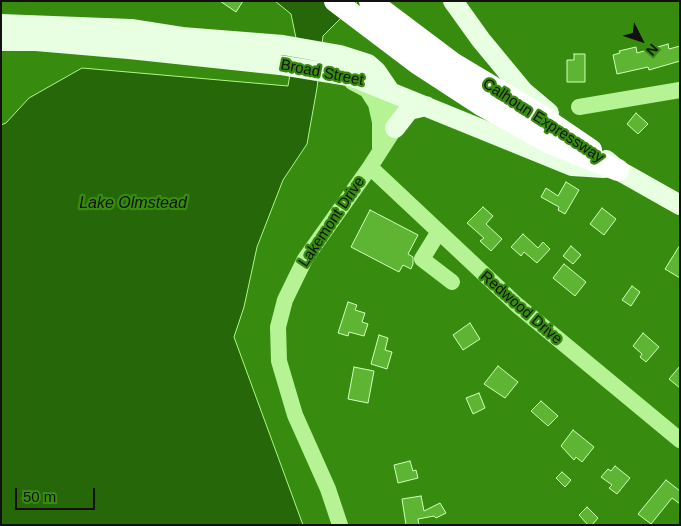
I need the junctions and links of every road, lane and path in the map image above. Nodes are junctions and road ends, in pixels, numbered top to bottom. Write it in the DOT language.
graph roads {
  1 [pos="335,1"];
  2 [pos="370,1"];
  3 [pos="453,1"];
  4 [pos="1,24"];
  5 [pos="387,28"];
  6 [pos="1,41"];
  7 [pos="281,55"];
  8 [pos="338,64"];
  9 [pos="389,90"];
  10 [pos="680,90"];
  11 [pos="426,106"];
  12 [pos="579,107"];
  13 [pos="395,128"];
  14 [pos="380,148"];
  15 [pos="370,167"];
  16 [pos="618,170"];
  17 [pos="680,204"];
  18 [pos="438,233"];
  19 [pos="452,282"];
  20 [pos="680,440"];
  21 [pos="340,525"];
  1 -- 5 [label="highway, Calhoun Expressway"];
  2 -- 5 [label="highway, Calhoun Expressway"];
  3 -- 16 [label="main road"];
  4 -- 7 [label="main road, Broad Street"];
  5 -- 16 [label="highway, Calhoun Expressway"];
  6 -- 7 [label="main road, Broad Street"];
  7 -- 8 [label="main road, Broad Street"];
  8 -- 9 [label="main road, Broad Street"];
  8 -- 14 [label="street, Lakemont Drive"];
  9 -- 11 [label="main road, Broad Street"];
  9 -- 13 [label="street"];
  10 -- 12 [label="street"];
  11 -- 13 [label="main road"];
  11 -- 16 [label="main road, Broad Street"];
  13 -- 14 [label="street, Lakemont Drive"];
  14 -- 15 [label="street, Lakemont Drive"];
  15 -- 18 [label="street, Redwood Drive"];
  15 -- 21 [label="street, Lakemont Drive"];
  16 -- 17 [label="main road"];
  18 -- 19 [label="street"];
  18 -- 20 [label="street, Redwood Drive"];
}
